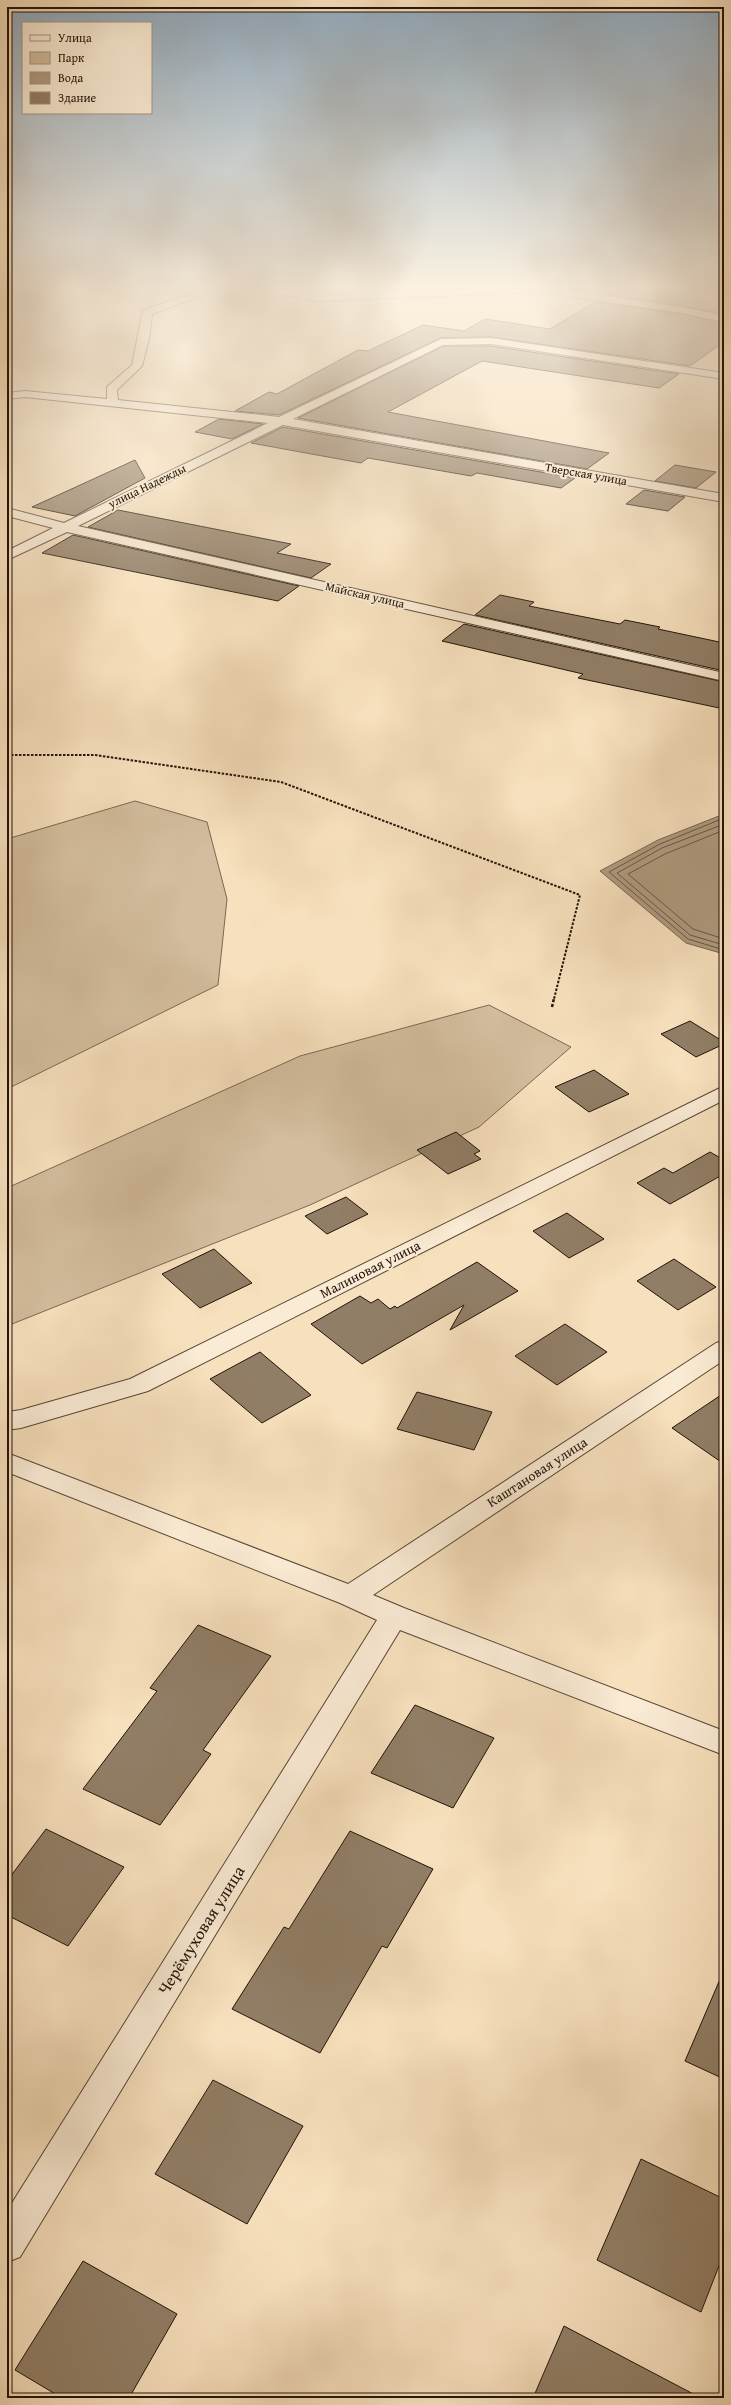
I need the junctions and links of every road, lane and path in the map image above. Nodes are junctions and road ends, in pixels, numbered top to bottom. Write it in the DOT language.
graph roads {
  1 [pos="96,401"];
  2 [pos="322,401"];
  3 [pos="113,403"];
  4 [pos="282,421"];
  5 [pos="724,498"];
  6 [pos="7,512"];
  7 [pos="64,527"];
  8 [pos="7,556"];
  9 [pos="724,677"];
  10 [pos="7,755"];
  11 [pos="552,1007"];
  12 [pos="724,1092"];
  13 [pos="724,1349"];
  14 [pos="7,1421"];
  15 [pos="7,1462"];
  16 [pos="350,1596"];
  17 [pos="394,1616"];
  18 [pos="724,1743"];
  19 [pos="7,2244"];
  1 -- 3 [label="street, Тверская улица"];
  2 -- 4 [label="street, улица Надежды"];
  3 -- 4 [label="street, Тверская улица"];
  4 -- 5 [label="street, Тверская улица"];
  4 -- 7 [label="street, улица Надежды"];
  6 -- 7 [label="street, Майская улица"];
  7 -- 8 [label="street, улица Надежды"];
  7 -- 9 [label="street, Майская улица"];
  10 -- 11 [label="path"];
  12 -- 14 [label="street, Малиновая улица"];
  13 -- 16 [label="street, Каштановая улица"];
  15 -- 16 [label="street"];
  16 -- 17 [label="street"];
  17 -- 18 [label="street"];
  17 -- 19 [label="street, Черёмуховая улица"];
}
